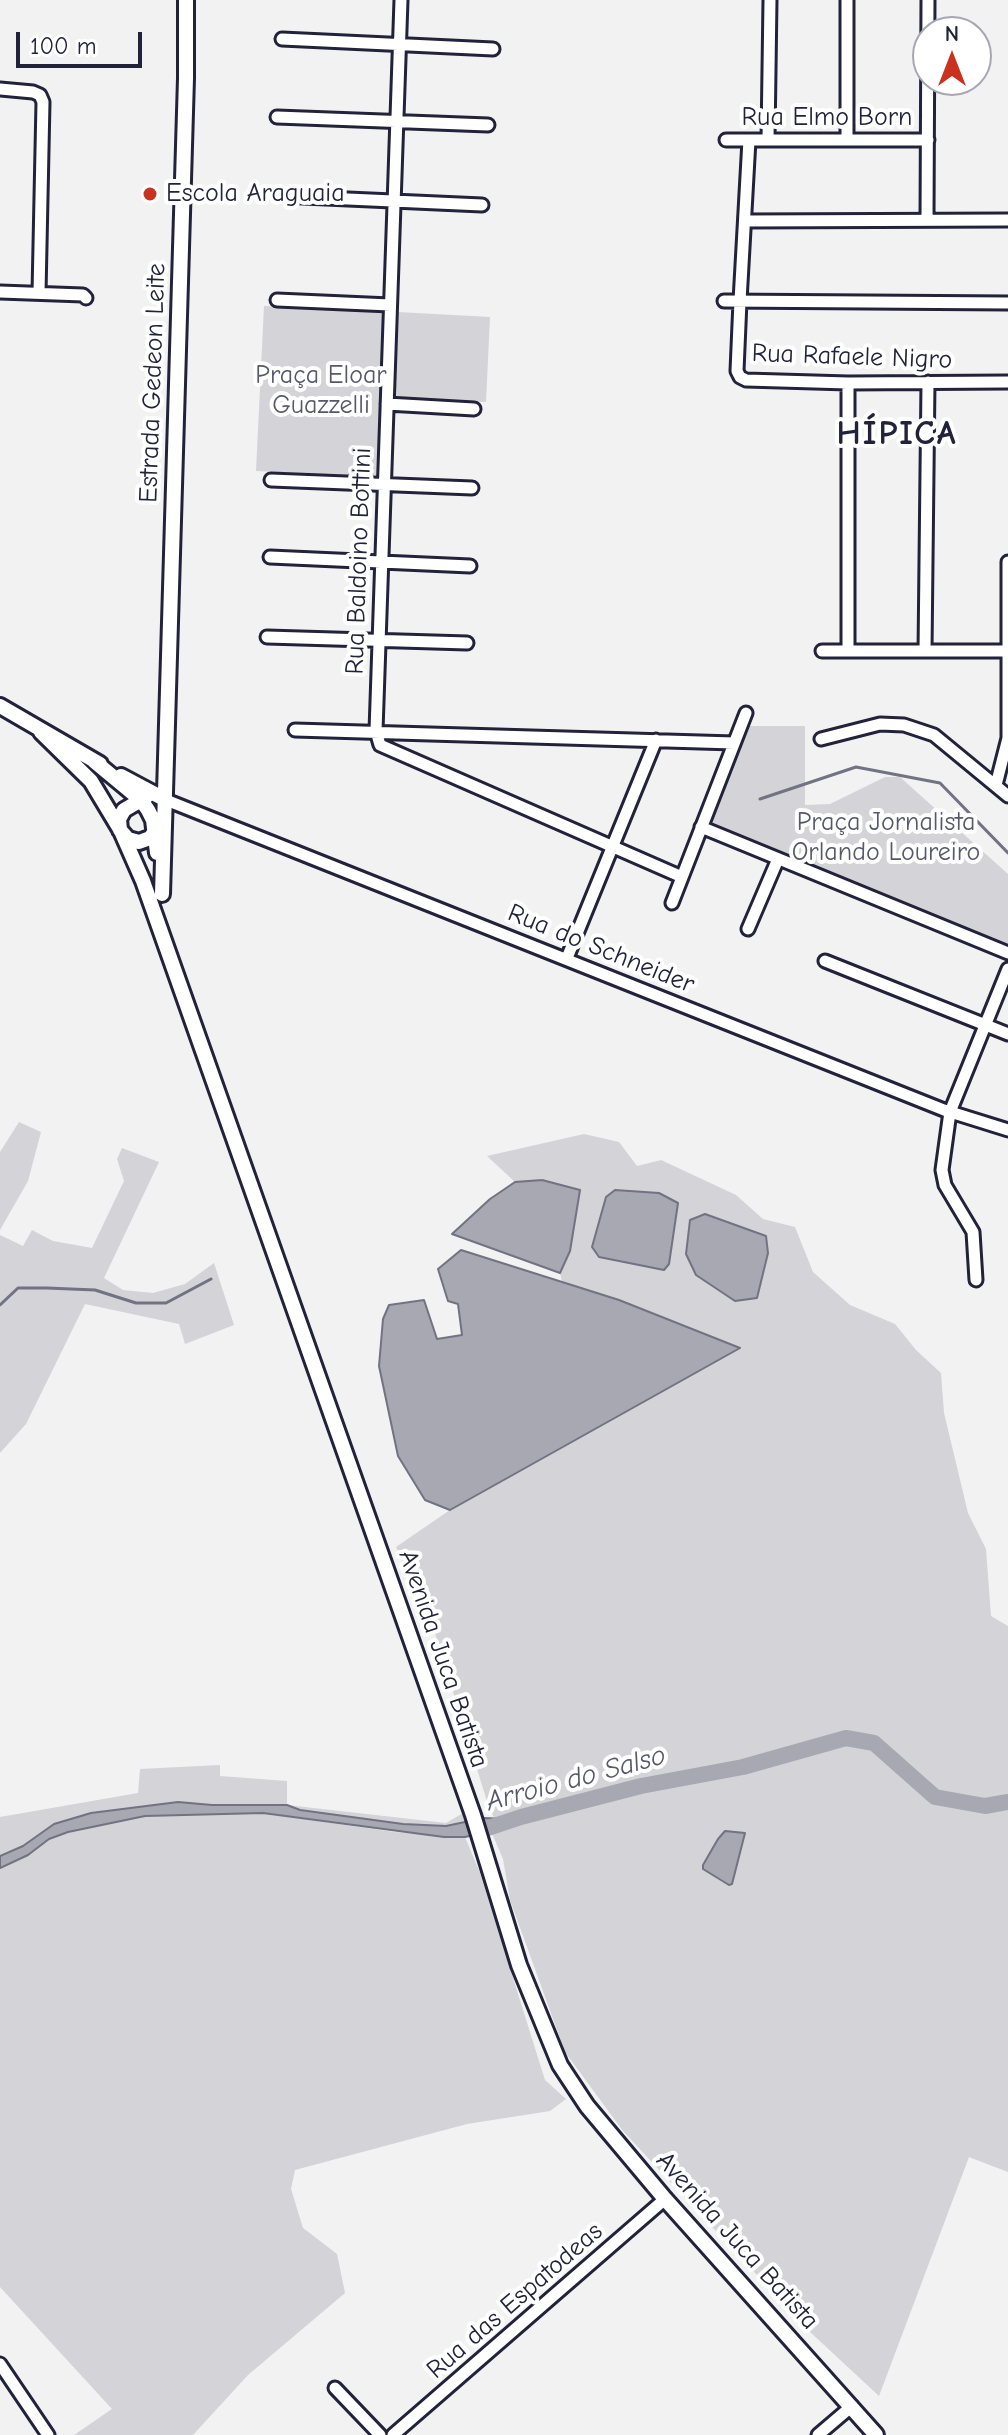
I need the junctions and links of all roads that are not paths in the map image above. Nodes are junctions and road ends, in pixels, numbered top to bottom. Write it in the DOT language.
graph roads {
  1 [pos="186,0"];
  2 [pos="401,0"];
  3 [pos="770,0"];
  4 [pos="847,0"];
  5 [pos="928,0"];
  6 [pos="282,39"];
  7 [pos="399,44"];
  8 [pos="493,49"];
  9 [pos="0,89"];
  10 [pos="277,117"];
  11 [pos="397,123"];
  12 [pos="488,125"];
  13 [pos="726,140"];
  14 [pos="749,140"];
  15 [pos="768,140"];
  16 [pos="847,140"];
  17 [pos="928,140"];
  18 [pos="281,196"];
  19 [pos="394,202"];
  20 [pos="482,205"];
  21 [pos="927,220"];
  22 [pos="1008,220"];
  23 [pos="746,221"];
  24 [pos="0,292"];
  25 [pos="39,293"];
  26 [pos="86,298"];
  27 [pos="277,300"];
  28 [pos="724,301"];
  29 [pos="740,301"];
  30 [pos="1008,303"];
  31 [pos="390,305"];
  32 [pos="928,382"];
  33 [pos="1008,382"];
  34 [pos="848,383"];
  35 [pos="387,404"];
  36 [pos="474,409"];
  37 [pos="271,480"];
  38 [pos="384,482"];
  39 [pos="472,488"];
  40 [pos="270,557"];
  41 [pos="381,560"];
  42 [pos="1008,562"];
  43 [pos="470,566"];
  44 [pos="267,637"];
  45 [pos="379,640"];
  46 [pos="467,643"];
  47 [pos="822,651"];
  48 [pos="848,651"];
  49 [pos="925,651"];
  50 [pos="1008,651"];
  51 [pos="0,706"];
  52 [pos="746,713"];
  53 [pos="295,730"];
  54 [pos="376,731"];
  55 [pos="41,732"];
  56 [pos="821,739"];
  57 [pos="656,740"];
  58 [pos="734,743"];
  59 [pos="996,785"];
  60 [pos="1008,796"];
  61 [pos="159,800"];
  62 [pos="165,816"];
  63 [pos="701,827"];
  64 [pos="121,831"];
  65 [pos="154,833"];
  66 [pos="612,847"];
  67 [pos="778,859"];
  68 [pos="682,877"];
  69 [pos="162,894"];
  70 [pos="672,903"];
  71 [pos="748,929"];
  72 [pos="166,945"];
  73 [pos="1008,953"];
  74 [pos="567,958"];
  75 [pos="825,961"];
  76 [pos="1008,969"];
  77 [pos="985,1027"];
  78 [pos="1008,1034"];
  79 [pos="950,1112"];
  80 [pos="1008,1130"];
  81 [pos="976,1280"];
  82 [pos="665,2199"];
  83 [pos="0,2364"];
  84 [pos="335,2388"];
  85 [pos="852,2406"];
  86 [pos="45,2434"];
  87 [pos="380,2435"];
  88 [pos="393,2435"];
  89 [pos="818,2435"];
  90 [pos="876,2435"];
  1 -- 61 [label="main road, Estrada Gedeon Leite"];
  2 -- 7 [label="street, Rua Baldoino Bottini"];
  3 -- 15 [label="street"];
  4 -- 16 [label="street"];
  5 -- 17 [label="street"];
  6 -- 7 [label="street"];
  7 -- 8 [label="street"];
  7 -- 11 [label="street, Rua Baldoino Bottini"];
  9 -- 25 [label="street"];
  10 -- 11 [label="street"];
  11 -- 12 [label="street"];
  11 -- 19 [label="street, Rua Baldoino Bottini"];
  13 -- 14 [label="street, Rua Elmo Born"];
  14 -- 15 [label="street, Rua Elmo Born"];
  14 -- 23 [label="street, Rua Rafaele Nigro"];
  15 -- 16 [label="street, Rua Elmo Born"];
  16 -- 17 [label="street, Rua Elmo Born"];
  17 -- 21 [label="street"];
  18 -- 19 [label="street"];
  19 -- 20 [label="street"];
  19 -- 31 [label="street, Rua Baldoino Bottini"];
  21 -- 22 [label="street"];
  21 -- 23 [label="street"];
  23 -- 29 [label="street, Rua Rafaele Nigro"];
  24 -- 25 [label="street"];
  25 -- 26 [label="street"];
  27 -- 31 [label="street"];
  28 -- 29 [label="street"];
  29 -- 30 [label="street"];
  29 -- 34 [label="street, Rua Rafaele Nigro"];
  31 -- 35 [label="street, Rua Baldoino Bottini"];
  32 -- 33 [label="street, Rua Rafaele Nigro"];
  32 -- 34 [label="street, Rua Rafaele Nigro"];
  32 -- 49 [label="street"];
  34 -- 48 [label="street"];
  35 -- 36 [label="street"];
  35 -- 38 [label="street, Rua Baldoino Bottini"];
  37 -- 38 [label="street"];
  38 -- 39 [label="street"];
  38 -- 41 [label="street, Rua Baldoino Bottini"];
  40 -- 41 [label="street"];
  41 -- 43 [label="street"];
  41 -- 45 [label="street, Rua Baldoino Bottini"];
  42 -- 50 [label="street"];
  44 -- 45 [label="street"];
  45 -- 46 [label="street"];
  45 -- 54 [label="street, Rua Baldoino Bottini"];
  47 -- 48 [label="street"];
  48 -- 49 [label="street"];
  49 -- 50 [label="street"];
  50 -- 59 [label="street"];
  51 -- 55 [label="main road, Avenida Juca Batista"];
  52 -- 58 [label="street"];
  53 -- 54 [label="street"];
  54 -- 57 [label="street"];
  54 -- 66 [label="street"];
  55 -- 61 [label="main road, Avenida Juca Batista"];
  55 -- 64 [label="main road, Avenida Juca Batista"];
  56 -- 59 [label="street"];
  57 -- 58 [label="street"];
  57 -- 66 [label="street"];
  58 -- 63 [label="street"];
  59 -- 60 [label="street"];
  61 -- 62 [label="main road, Avenida Juca Batista"];
  61 -- 64 [label="main road"];
  61 -- 65 [label="main road, Avenida Juca Batista"];
  61 -- 74 [label="street, Rua do Schneider"];
  62 -- 65 [label="main road"];
  62 -- 69 [label="main road, Avenida Juca Batista"];
  63 -- 67 [label="street"];
  63 -- 68 [label="street"];
  64 -- 65 [label="main road"];
  64 -- 72 [label="main road, Avenida Juca Batista"];
  65 -- 69 [label="main road, Avenida Juca Batista"];
  66 -- 68 [label="street"];
  66 -- 74 [label="street"];
  67 -- 71 [label="street"];
  67 -- 73 [label="street"];
  68 -- 70 [label="street"];
  69 -- 72 [label="main road, Avenida Juca Batista"];
  72 -- 82 [label="main road, Avenida Juca Batista"];
  74 -- 79 [label="street, Rua do Schneider"];
  75 -- 77 [label="street"];
  76 -- 77 [label="street"];
  77 -- 78 [label="street"];
  77 -- 79 [label="street"];
  79 -- 80 [label="street, Rua do Schneider"];
  79 -- 81 [label="street"];
  82 -- 85 [label="main road, Avenida Juca Batista"];
  82 -- 88 [label="street, Rua das Espatodeas"];
  83 -- 86 [label="street"];
  84 -- 87 [label="street"];
  85 -- 89 [label="street"];
  85 -- 90 [label="main road, Avenida Juca Batista"];
}
